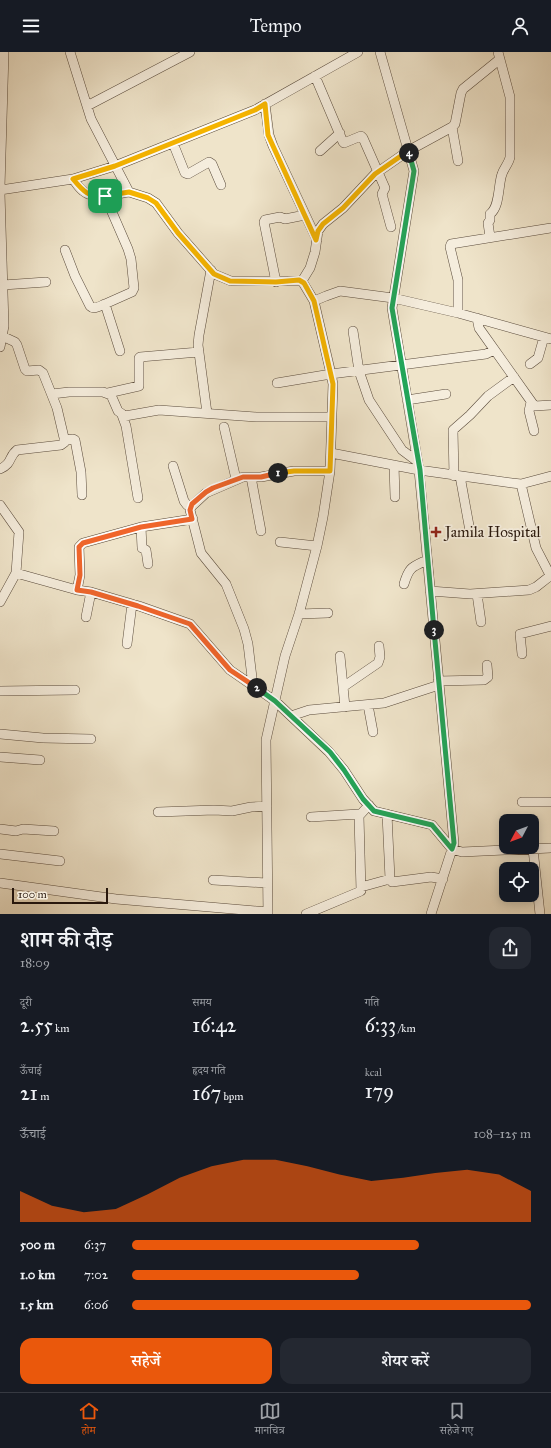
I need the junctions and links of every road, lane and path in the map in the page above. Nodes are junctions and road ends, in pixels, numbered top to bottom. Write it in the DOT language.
graph roads {
  1 [pos="4,52"];
  2 [pos="70,52"];
  3 [pos="190,52"];
  4 [pos="358,52"];
  5 [pos="380,52"];
  6 [pos="499,55"];
  7 [pos="315,76"];
  8 [pos="265,104"];
  9 [pos="87,106"];
  10 [pos="1,115"];
  11 [pos="452,128"];
  12 [pos="340,133"];
  13 [pos="173,143"];
  14 [pos="320,151"];
  15 [pos="408,151"];
  16 [pos="458,161"];
  17 [pos="115,166"];
  18 [pos="379,171"];
  19 [pos="73,179"];
  20 [pos="220,185"];
  21 [pos="0,187"];
  22 [pos="0,190"];
  23 [pos="129,192"];
  24 [pos="0,193"];
  25 [pos="105,196"];
  26 [pos="305,215"];
  27 [pos="391,227"];
  28 [pos="551,228"];
  29 [pos="490,237"];
  30 [pos="316,240"];
  31 [pos="65,250"];
  32 [pos="211,270"];
  33 [pos="46,282"];
  34 [pos="276,282"];
  35 [pos="302,282"];
  36 [pos="3,285"];
  37 [pos="393,298"];
  38 [pos="314,301"];
  39 [pos="105,304"];
  40 [pos="2,313"];
  41 [pos="458,313"];
  42 [pos="477,318"];
  43 [pos="353,331"];
  44 [pos="2,336"];
  45 [pos="547,338"];
  46 [pos="0,347"];
  47 [pos="494,350"];
  48 [pos="120,351"];
  49 [pos="199,352"];
  50 [pos="530,364"];
  51 [pos="401,365"];
  52 [pos="359,371"];
  53 [pos="331,374"];
  54 [pos="514,377"];
  55 [pos="277,383"];
  56 [pos="108,393"];
  57 [pos="52,394"];
  58 [pos="446,394"];
  59 [pos="407,400"];
  60 [pos="531,402"];
  61 [pos="551,405"];
  62 [pos="207,413"];
  63 [pos="122,415"];
  64 [pos="332,418"];
  65 [pos="224,426"];
  66 [pos="534,431"];
  67 [pos="64,440"];
  68 [pos="331,453"];
  69 [pos="394,465"];
  70 [pos="174,466"];
  71 [pos="419,466"];
  72 [pos="0,469"];
  73 [pos="330,471"];
  74 [pos="458,476"];
  75 [pos="551,476"];
  76 [pos="251,477"];
  77 [pos="236,479"];
  78 [pos="521,484"];
  79 [pos="82,495"];
  80 [pos="395,497"];
  81 [pos="138,498"];
  82 [pos="0,505"];
  83 [pos="191,507"];
  84 [pos="192,519"];
  85 [pos="141,527"];
  86 [pos="261,531"];
  87 [pos="470,531"];
  88 [pos="280,542"];
  89 [pos="317,546"];
  90 [pos="428,560"];
  91 [pos="148,564"];
  92 [pos="16,573"];
  93 [pos="550,577"];
  94 [pos="404,584"];
  95 [pos="77,590"];
  96 [pos="3,591"];
  97 [pos="430,591"];
  98 [pos="91,592"];
  99 [pos="478,594"];
  100 [pos="0,602"];
  101 [pos="132,604"];
  102 [pos="328,613"];
  103 [pos="299,614"];
  104 [pos="86,617"];
  105 [pos="481,622"];
  106 [pos="551,626"];
  107 [pos="127,644"];
  108 [pos="379,646"];
  109 [pos="522,654"];
  110 [pos="340,656"];
  111 [pos="487,665"];
  112 [pos="439,683"];
  113 [pos="253,686"];
  114 [pos="342,687"];
  115 [pos="75,690"];
  116 [pos="0,691"];
  117 [pos="275,701"];
  118 [pos="368,705"];
  119 [pos="345,707"];
  120 [pos="292,716"];
  121 [pos="373,732"];
  122 [pos="0,734"];
  123 [pos="91,739"];
  124 [pos="0,756"];
  125 [pos="40,760"];
  126 [pos="522,802"];
  127 [pos="551,802"];
  128 [pos="369,805"];
  129 [pos="267,806"];
  130 [pos="158,812"];
  131 [pos="359,814"];
  132 [pos="387,814"];
  133 [pos="311,817"];
  134 [pos="0,829"];
  135 [pos="54,831"];
  136 [pos="551,848"];
  137 [pos="452,849"];
  138 [pos="539,849"];
  139 [pos="499,850"];
  140 [pos="0,854"];
  141 [pos="534,854"];
  142 [pos="60,861"];
  143 [pos="390,879"];
  144 [pos="442,879"];
  145 [pos="213,880"];
  146 [pos="0,883"];
  147 [pos="268,883"];
  148 [pos="361,887"];
  149 [pos="268,913"];
  150 [pos="306,914"];
  151 [pos="431,914"];
  152 [pos="540,914"];
  1 -- 10 [label="street"];
  2 -- 9 [label="street"];
  3 -- 9 [label="street"];
  4 -- 7 [label="street"];
  5 -- 15 [label="street"];
  6 -- 11 [label="street"];
  6 -- 29 [label="street"];
  7 -- 8 [label="street"];
  7 -- 12 [label="street"];
  8 -- 13 [label="street"];
  8 -- 26 [label="street"];
  9 -- 17 [label="street"];
  10 -- 21 [label="street"];
  11 -- 15 [label="street"];
  11 -- 16 [label="street"];
  12 -- 14 [label="street"];
  12 -- 18 [label="street"];
  13 -- 17 [label="street"];
  13 -- 20 [label="street"];
  15 -- 18 [label="street"];
  15 -- 37 [label="street"];
  17 -- 19 [label="street"];
  17 -- 23 [label="street"];
  18 -- 27 [label="street"];
  18 -- 30 [label="street"];
  19 -- 22 [label="street"];
  19 -- 25 [label="street"];
  23 -- 25 [label="street"];
  23 -- 32 [label="street"];
  24 -- 36 [label="street"];
  25 -- 39 [label="street"];
  26 -- 30 [label="street"];
  26 -- 34 [label="street"];
  28 -- 29 [label="street"];
  29 -- 41 [label="street"];
  30 -- 35 [label="street"];
  31 -- 39 [label="street"];
  32 -- 34 [label="street"];
  32 -- 49 [label="street"];
  33 -- 36 [label="street"];
  34 -- 35 [label="street"];
  35 -- 38 [label="street"];
  36 -- 40 [label="street"];
  37 -- 38 [label="street"];
  37 -- 41 [label="street"];
  37 -- 51 [label="street"];
  38 -- 53 [label="street"];
  39 -- 48 [label="street"];
  40 -- 44 [label="street"];
  41 -- 42 [label="street"];
  42 -- 45 [label="street"];
  42 -- 47 [label="street"];
  43 -- 52 [label="street"];
  44 -- 46 [label="street"];
  44 -- 57 [label="street"];
  45 -- 50 [label="street"];
  47 -- 51 [label="street"];
  47 -- 54 [label="street"];
  49 -- 56 [label="street"];
  49 -- 62 [label="street"];
  51 -- 52 [label="street"];
  51 -- 59 [label="street"];
  52 -- 53 [label="street"];
  52 -- 71 [label="street"];
  53 -- 55 [label="street"];
  53 -- 64 [label="street"];
  54 -- 60 [label="street"];
  54 -- 74 [label="street"];
  56 -- 57 [label="street"];
  56 -- 63 [label="street"];
  57 -- 67 [label="street"];
  58 -- 59 [label="street"];
  59 -- 71 [label="street"];
  60 -- 61 [label="street"];
  60 -- 66 [label="street"];
  62 -- 63 [label="street"];
  62 -- 64 [label="street"];
  63 -- 81 [label="street"];
  64 -- 68 [label="street"];
  65 -- 77 [label="street"];
  67 -- 72 [label="street"];
  67 -- 79 [label="street"];
  68 -- 69 [label="street"];
  68 -- 73 [label="street"];
  69 -- 71 [label="street"];
  69 -- 80 [label="street"];
  70 -- 83 [label="street"];
  71 -- 74 [label="street"];
  71 -- 90 [label="street"];
  73 -- 76 [label="street"];
  73 -- 89 [label="street"];
  74 -- 78 [label="street"];
  74 -- 87 [label="street"];
  75 -- 78 [label="street"];
  76 -- 77 [label="street"];
  76 -- 86 [label="street"];
  77 -- 83 [label="street"];
  78 -- 93 [label="street"];
  82 -- 92 [label="street"];
  83 -- 84 [label="street"];
  84 -- 85 [label="street"];
  84 -- 113 [label="street"];
  85 -- 91 [label="street"];
  85 -- 95 [label="street"];
  88 -- 89 [label="street"];
  89 -- 103 [label="street"];
  90 -- 94 [label="street"];
  90 -- 97 [label="street"];
  92 -- 95 [label="street"];
  92 -- 96 [label="street"];
  93 -- 99 [label="street"];
  95 -- 98 [label="street"];
  96 -- 100 [label="street"];
  97 -- 99 [label="street"];
  97 -- 112 [label="street"];
  98 -- 101 [label="street"];
  98 -- 104 [label="street"];
  99 -- 105 [label="street"];
  101 -- 107 [label="street"];
  101 -- 113 [label="street"];
  102 -- 103 [label="street"];
  103 -- 117 [label="street"];
  106 -- 109 [label="street"];
  108 -- 114 [label="street"];
  110 -- 114 [label="street"];
  111 -- 112 [label="street"];
  112 -- 118 [label="street"];
  112 -- 137 [label="street"];
  113 -- 117 [label="street"];
  114 -- 119 [label="street"];
  115 -- 116 [label="street"];
  117 -- 120 [label="street"];
  117 -- 129 [label="street"];
  118 -- 119 [label="street"];
  118 -- 121 [label="street"];
  119 -- 120 [label="street"];
  120 -- 128 [label="street"];
  122 -- 123 [label="street"];
  124 -- 125 [label="street"];
  126 -- 127 [label="street"];
  128 -- 131 [label="street"];
  128 -- 132 [label="street"];
  129 -- 130 [label="street"];
  129 -- 147 [label="street"];
  131 -- 133 [label="street"];
  131 -- 148 [label="street"];
  132 -- 137 [label="street"];
  132 -- 143 [label="street"];
  134 -- 135 [label="street"];
  136 -- 138 [label="street"];
  137 -- 139 [label="street"];
  137 -- 144 [label="street"];
  140 -- 142 [label="street"];
  141 -- 152 [label="street"];
  143 -- 144 [label="street"];
  143 -- 148 [label="street"];
  144 -- 151 [label="street"];
  145 -- 147 [label="street"];
  146 -- 149 [label="street"];
  147 -- 149 [label="street"];
  148 -- 150 [label="street"];
}
